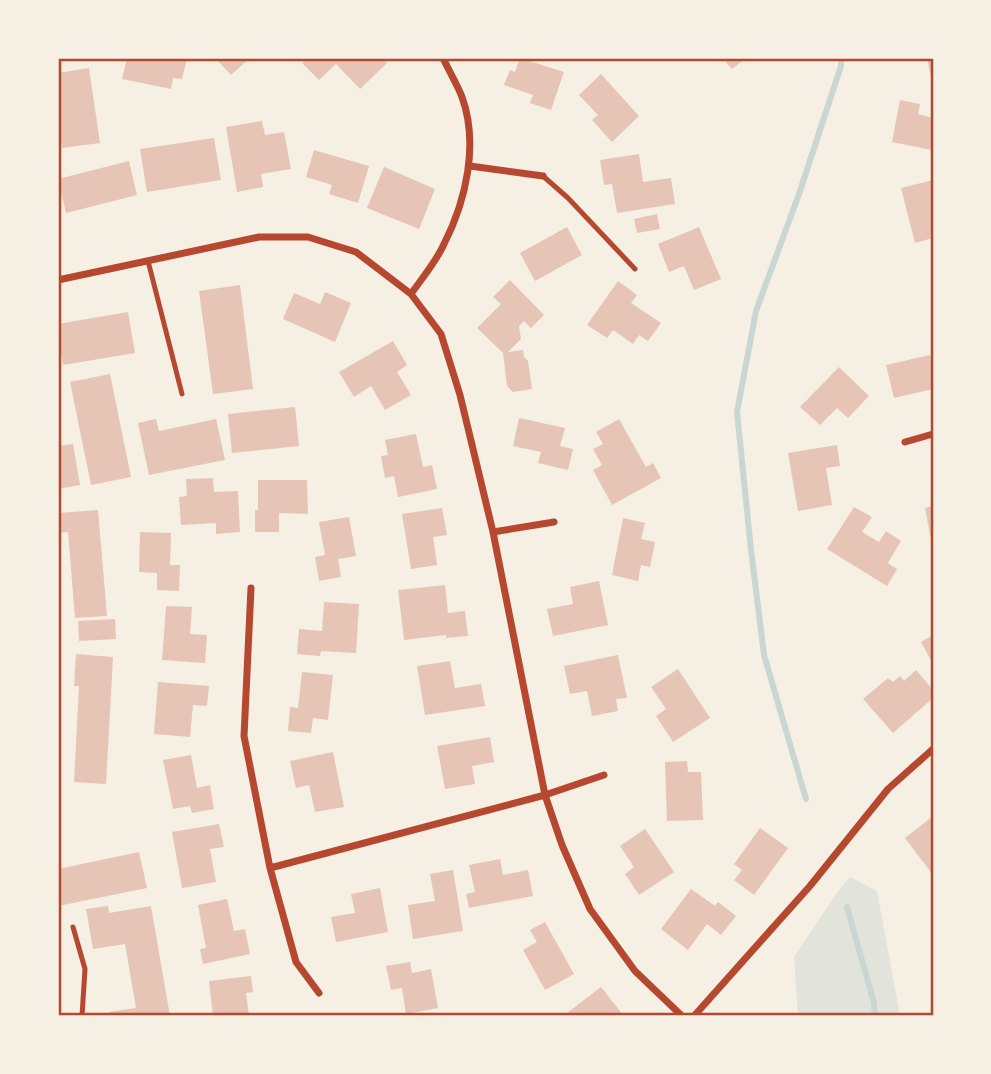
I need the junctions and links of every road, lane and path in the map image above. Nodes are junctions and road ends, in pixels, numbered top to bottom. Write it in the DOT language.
graph roads {
  1 [pos="443,58"];
  2 [pos="470,166"];
  3 [pos="544,176"];
  4 [pos="148,261"];
  5 [pos="635,269"];
  6 [pos="58,281"];
  7 [pos="411,294"];
  8 [pos="182,394"];
  9 [pos="933,434"];
  10 [pos="905,442"];
  11 [pos="554,522"];
  12 [pos="493,532"];
  13 [pos="251,588"];
  14 [pos="933,749"];
  15 [pos="604,775"];
  16 [pos="545,795"];
  17 [pos="270,868"];
  18 [pos="74,927"];
  19 [pos="318,992"];
  20 [pos="82,1016"];
  21 [pos="682,1016"];
  22 [pos="694,1016"];
  1 -- 2 [label="street"];
  2 -- 3 [label="street"];
  2 -- 7 [label="street"];
  3 -- 5 [label="lane"];
  4 -- 6 [label="street"];
  4 -- 7 [label="street"];
  4 -- 8 [label="lane"];
  7 -- 12 [label="street"];
  9 -- 10 [label="street"];
  11 -- 12 [label="street"];
  12 -- 16 [label="street"];
  13 -- 17 [label="street"];
  14 -- 22 [label="street"];
  15 -- 16 [label="street"];
  16 -- 17 [label="street"];
  16 -- 21 [label="street"];
  17 -- 19 [label="street"];
  18 -- 20 [label="lane"];
}
